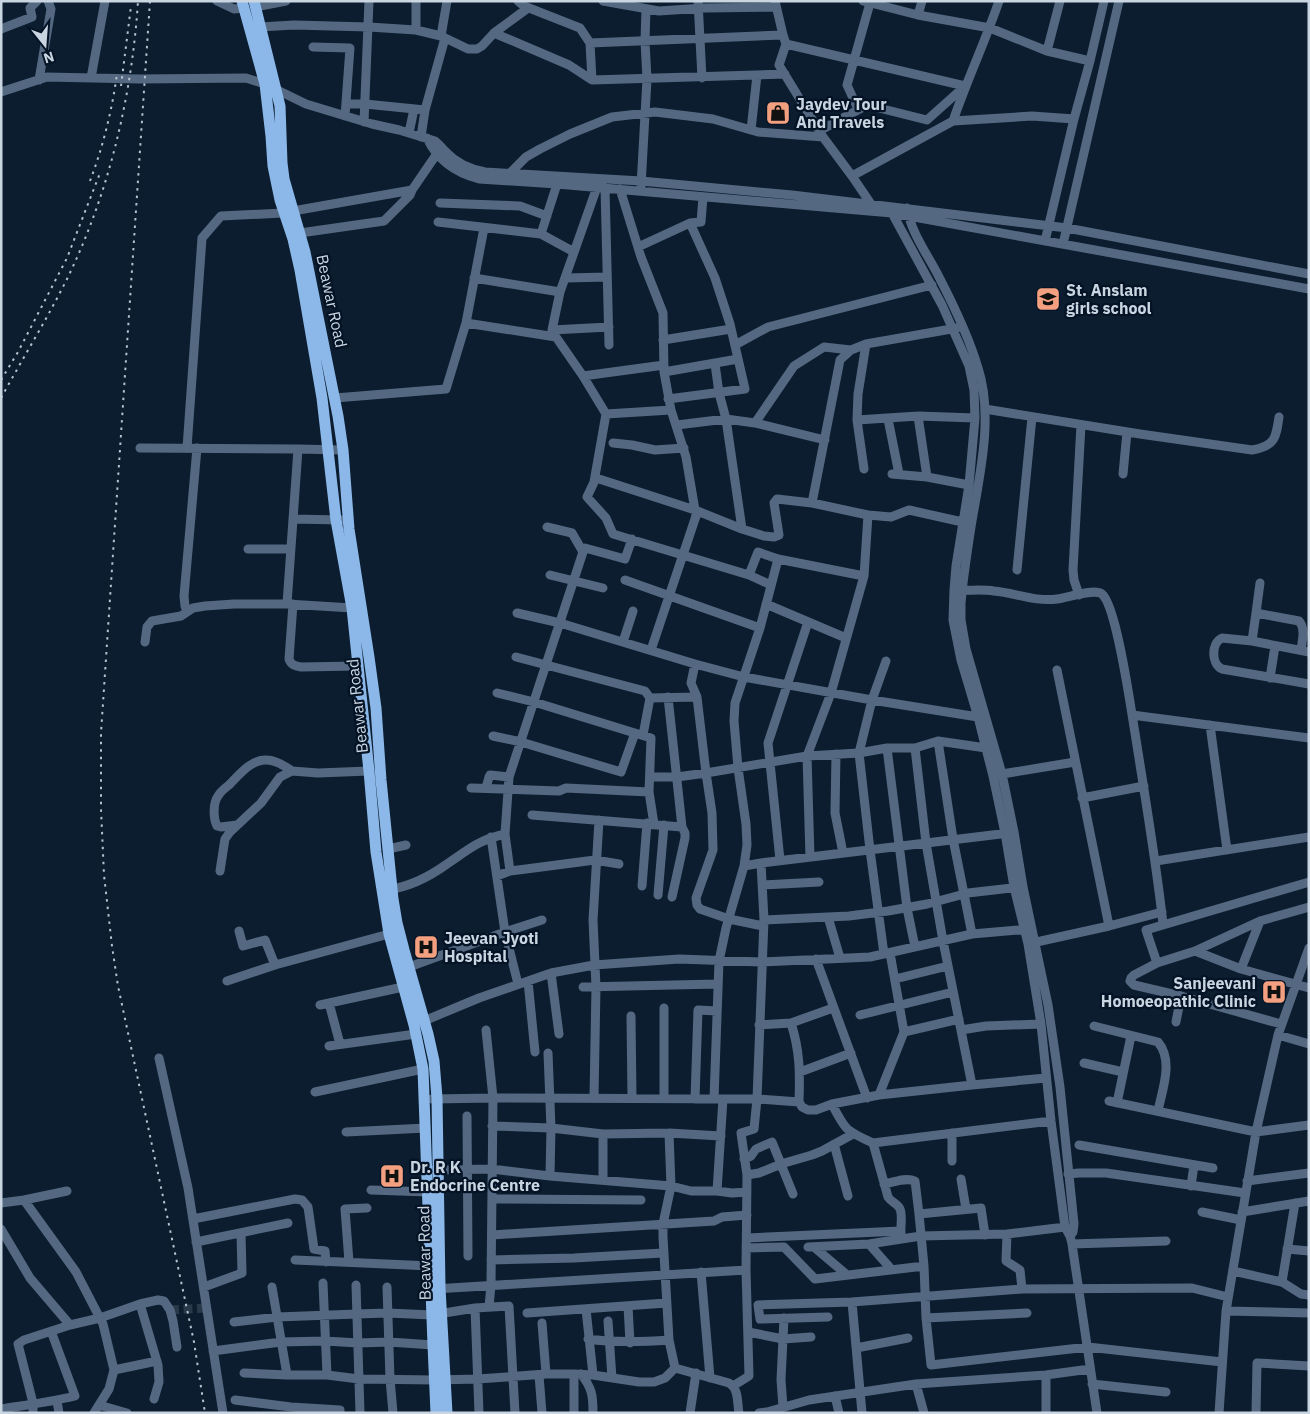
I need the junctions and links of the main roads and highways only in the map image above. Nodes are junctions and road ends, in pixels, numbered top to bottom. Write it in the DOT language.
graph roads {
  1 [pos="249,4"];
  2 [pos="288,212"];
  3 [pos="342,520"];
  4 [pos="388,899"];
  5 [pos="418,1026"];
  6 [pos="433,1170"];
  7 [pos="436,1289"];
  8 [pos="437,1314"];
  9 [pos="440,1380"];
  10 [pos="436,1413"];
  11 [pos="447,1413"];
  1 -- 2 [label="main road, Beawar Road"];
  1 -- 2 [label="main road, Beawar Road"];
  2 -- 3 [label="main road, Beawar Road"];
  2 -- 3 [label="main road, Beawar Road"];
  3 -- 4 [label="main road, Beawar Road"];
  3 -- 4 [label="main road, Beawar Road"];
  4 -- 5 [label="main road, Beawar Road"];
  4 -- 5 [label="main road, Beawar Road"];
  5 -- 6 [label="main road, Beawar Road"];
  5 -- 6 [label="main road, Beawar Road"];
  6 -- 7 [label="main road, Beawar Road"];
  6 -- 7 [label="main road, Beawar Road"];
  7 -- 8 [label="main road, Beawar Road"];
  8 -- 9 [label="main road, Beawar Road"];
  8 -- 9 [label="main road, Beawar Road"];
  9 -- 10 [label="main road, Beawar Road"];
  9 -- 11 [label="main road, Beawar Road"];
}
